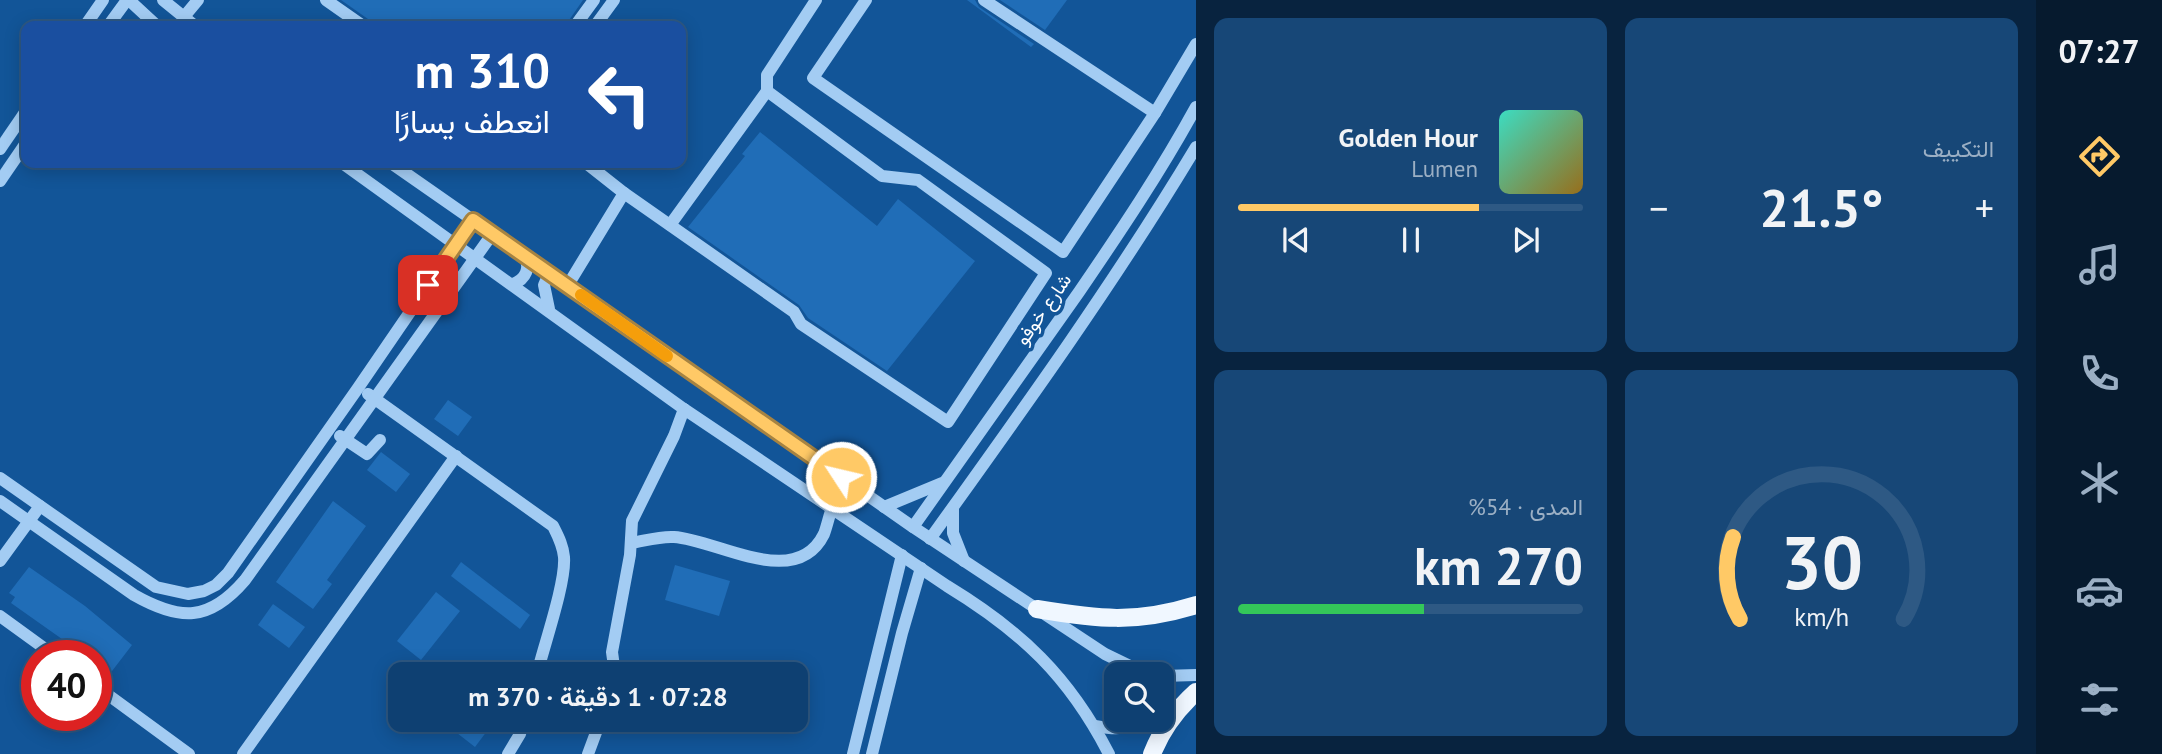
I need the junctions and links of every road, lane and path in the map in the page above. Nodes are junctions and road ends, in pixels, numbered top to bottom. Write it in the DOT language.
graph roads {
  1 [pos="103,0"];
  2 [pos="128,0"];
  3 [pos="163,0"];
  4 [pos="198,0"];
  5 [pos="326,0"];
  6 [pos="594,0"];
  7 [pos="614,0"];
  8 [pos="816,0"];
  9 [pos="866,0"];
  10 [pos="984,0"];
  11 [pos="183,18"];
  12 [pos="88,21"];
  13 [pos="112,21"];
  14 [pos="151,21"];
  15 [pos="188,21"];
  16 [pos="356,21"];
  17 [pos="579,21"];
  18 [pos="599,21"];
  19 [pos="1196,44"];
  20 [pos="767,91"];
  21 [pos="1196,107"];
  22 [pos="1155,113"];
  23 [pos="21,118"];
  24 [pos="1196,147"];
  25 [pos="0,149"];
  26 [pos="21,150"];
  27 [pos="350,168"];
  28 [pos="398,168"];
  29 [pos="592,168"];
  30 [pos="0,181"];
  31 [pos="624,193"];
  32 [pos="473,220"];
  33 [pos="670,225"];
  34 [pos="493,233"];
  35 [pos="456,244"];
  36 [pos="524,255"];
  37 [pos="475,257"];
  38 [pos="554,275"];
  39 [pos="513,284"];
  40 [pos="568,285"];
  41 [pos="549,309"];
  42 [pos="358,388"];
  43 [pos="374,398"];
  44 [pos="684,409"];
  45 [pos="330,429"];
  46 [pos="344,440"];
  47 [pos="380,440"];
  48 [pos="456,456"];
  49 [pos="0,478"];
  50 [pos="945,481"];
  51 [pos="0,501"];
  52 [pos="40,506"];
  53 [pos="953,506"];
  54 [pos="884,507"];
  55 [pos="832,508"];
  56 [pos="29,522"];
  57 [pos="913,527"];
  58 [pos="930,538"];
  59 [pos="631,543"];
  60 [pos="902,555"];
  61 [pos="0,561"];
  62 [pos="965,562"];
  63 [pos="921,568"];
  64 [pos="1196,605"];
  65 [pos="1037,609"];
  66 [pos="0,616"];
  67 [pos="33,640"];
  68 [pos="540,662"];
  69 [pos="613,662"];
  70 [pos="1120,662"];
  71 [pos="1196,675"];
  72 [pos="1174,676"];
  73 [pos="1196,692"];
  74 [pos="112,698"];
  75 [pos="1095,726"];
  76 [pos="1104,727"];
  77 [pos="521,732"];
  78 [pos="596,732"];
  79 [pos="188,754"];
  80 [pos="243,754"];
  81 [pos="508,754"];
  82 [pos="588,754"];
  83 [pos="853,754"];
  84 [pos="872,754"];
  85 [pos="1109,754"];
  86 [pos="1152,754"];
  1 -- 12 [label="street"];
  2 -- 13 [label="street"];
  2 -- 14 [label="street"];
  3 -- 11 [label="street"];
  4 -- 11 [label="street"];
  5 -- 16 [label="street"];
  6 -- 17 [label="street"];
  7 -- 18 [label="street"];
  8 -- 20 [label="street"];
  9 -- 22 [label="street"];
  10 -- 22 [label="street"];
  11 -- 15 [label="street"];
  19 -- 22 [label="street"];
  20 -- 33 [label="street"];
  20 -- 33 [label="street"];
  21 -- 50 [label="street, شارع خوفو"];
  23 -- 25 [label="street"];
  24 -- 53 [label="street, شارع خوفو"];
  26 -- 30 [label="street"];
  27 -- 35 [label="street"];
  28 -- 32 [label="street"];
  29 -- 31 [label="street"];
  31 -- 33 [label="street"];
  31 -- 40 [label="street"];
  32 -- 34 [label="street"];
  32 -- 35 [label="street"];
  34 -- 36 [label="street"];
  34 -- 37 [label="street"];
  35 -- 37 [label="street"];
  35 -- 42 [label="street"];
  36 -- 38 [label="street"];
  36 -- 39 [label="street"];
  37 -- 39 [label="street"];
  37 -- 43 [label="street"];
  38 -- 40 [label="street"];
  38 -- 41 [label="street"];
  39 -- 41 [label="street"];
  40 -- 54 [label="street"];
  41 -- 44 [label="street"];
  42 -- 43 [label="street"];
  42 -- 45 [label="street"];
  43 -- 46 [label="street"];
  43 -- 48 [label="street"];
  44 -- 55 [label="street"];
  44 -- 59 [label="street"];
  45 -- 46 [label="street"];
  45 -- 52 [label="street"];
  46 -- 47 [label="street"];
  46 -- 56 [label="street"];
  48 -- 68 [label="street"];
  48 -- 80 [label="street"];
  49 -- 52 [label="street"];
  50 -- 54 [label="street"];
  50 -- 57 [label="street, شارع خوفو"];
  51 -- 56 [label="street"];
  52 -- 56 [label="street"];
  53 -- 58 [label="street, شارع خوفو"];
  53 -- 62 [label="street"];
  54 -- 57 [label="street"];
  55 -- 59 [label="street"];
  55 -- 60 [label="street"];
  56 -- 61 [label="street"];
  57 -- 58 [label="street"];
  58 -- 62 [label="street"];
  59 -- 69 [label="street"];
  60 -- 63 [label="street"];
  60 -- 83 [label="street"];
  62 -- 65 [label="street"];
  63 -- 75 [label="street"];
  63 -- 84 [label="street"];
  64 -- 65 [label="main road"];
  65 -- 70 [label="street"];
  66 -- 67 [label="street"];
  71 -- 72 [label="street"];
  73 -- 86 [label="main road"];
  74 -- 79 [label="street"];
  75 -- 76 [label="street"];
  75 -- 85 [label="street"];
  77 -- 81 [label="street"];
  78 -- 82 [label="street"];
}
